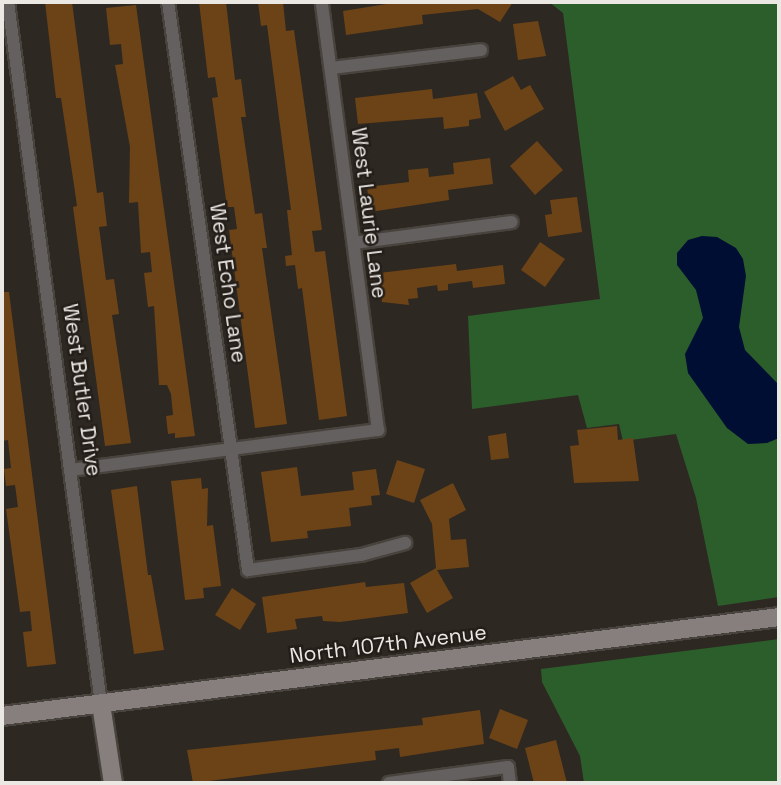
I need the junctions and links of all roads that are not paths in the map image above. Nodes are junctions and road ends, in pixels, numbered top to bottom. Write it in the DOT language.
graph roads {
  1 [pos="8,2"];
  2 [pos="169,2"];
  3 [pos="322,2"];
  4 [pos="481,50"];
  5 [pos="331,68"];
  6 [pos="512,222"];
  7 [pos="354,243"];
  8 [pos="232,450"];
  9 [pos="70,470"];
  10 [pos="405,543"];
  11 [pos="779,617"];
  12 [pos="102,704"];
  13 [pos="2,716"];
  14 [pos="113,783"];
  15 [pos="389,783"];
  16 [pos="510,783"];
  1 -- 9 [label="street, West Butler Drive"];
  2 -- 8 [label="street, West Echo Lane"];
  3 -- 5 [label="street, West Laurie Lane"];
  4 -- 5 [label="street"];
  5 -- 7 [label="street, West Laurie Lane"];
  6 -- 7 [label="street"];
  7 -- 8 [label="street, West Laurie Lane"];
  8 -- 9 [label="street"];
  8 -- 10 [label="street, West Echo Lane"];
  9 -- 12 [label="street, West Butler Drive"];
  11 -- 12 [label="street, North 107th Avenue"];
  12 -- 13 [label="street, North 107th Avenue"];
  12 -- 14 [label="street, West Butler Drive"];
  15 -- 16 [label="street"];
}
